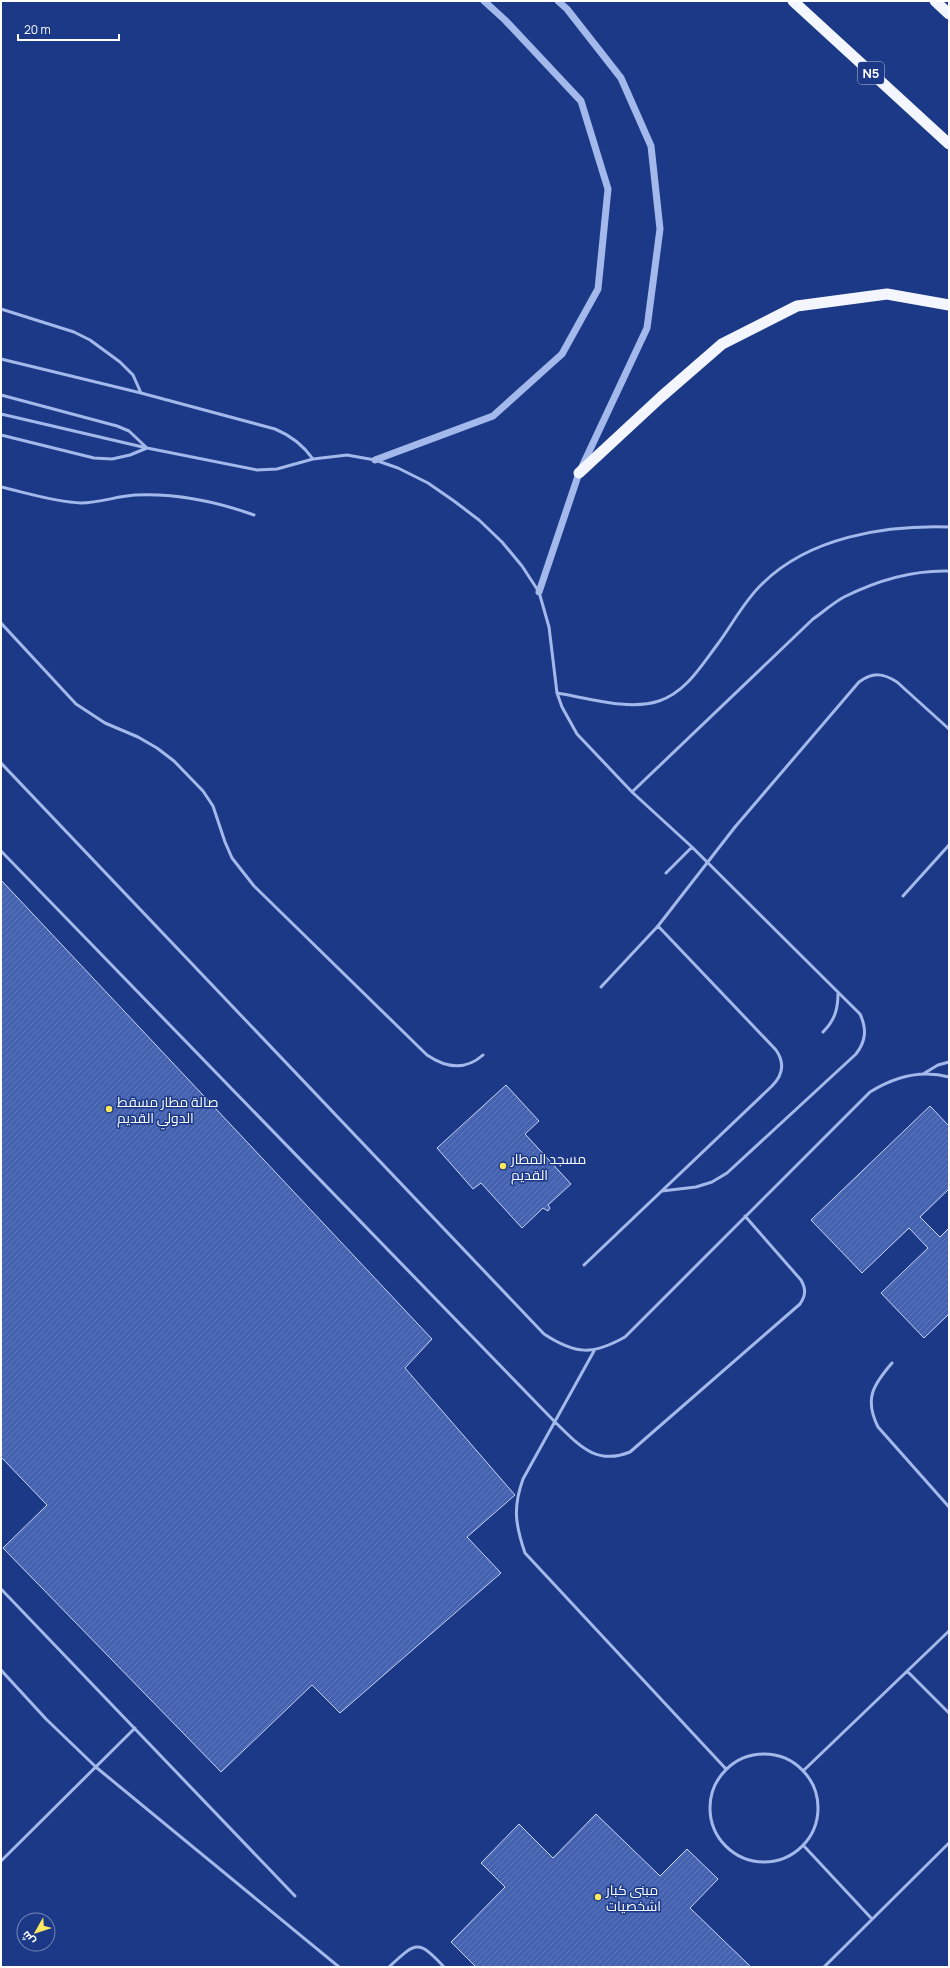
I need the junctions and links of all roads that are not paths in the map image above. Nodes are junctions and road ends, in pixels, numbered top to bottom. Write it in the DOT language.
graph roads {
  1 [pos="484,1"];
  2 [pos="558,1"];
  3 [pos="793,1"];
  4 [pos="935,1"];
  5 [pos="949,14"];
  6 [pos="949,144"];
  7 [pos="949,305"];
  8 [pos="1,309"];
  9 [pos="1,360"];
  10 [pos="141,393"];
  11 [pos="1,395"];
  12 [pos="1,414"];
  13 [pos="1,435"];
  14 [pos="147,448"];
  15 [pos="313,459"];
  16 [pos="375,460"];
  17 [pos="579,473"];
  18 [pos="1,487"];
  19 [pos="254,515"];
  20 [pos="949,527"];
  21 [pos="949,571"];
  22 [pos="539,592"];
  23 [pos="1,623"];
  24 [pos="557,693"];
  25 [pos="949,729"];
  26 [pos="1,763"];
  27 [pos="632,792"];
  28 [pos="949,845"];
  29 [pos="692,847"];
  30 [pos="1,850"];
  31 [pos="666,873"];
  32 [pos="903,896"];
  33 [pos="658,926"];
  34 [pos="601,987"];
  35 [pos="838,993"];
  36 [pos="823,1032"];
  37 [pos="483,1054"];
  38 [pos="949,1062"];
  39 [pos="923,1074"];
  40 [pos="949,1077"];
  41 [pos="662,1191"];
  42 [pos="745,1216"];
  43 [pos="584,1265"];
  44 [pos="594,1351"];
  45 [pos="892,1363"];
  46 [pos="555,1422"];
  47 [pos="949,1507"];
  48 [pos="1,1589"];
  49 [pos="949,1631"];
  50 [pos="1,1670"];
  51 [pos="907,1671"];
  52 [pos="949,1713"];
  53 [pos="135,1728"];
  54 [pos="97,1768"];
  55 [pos="726,1769"];
  56 [pos="803,1771"];
  57 [pos="949,1843"];
  58 [pos="803,1845"];
  59 [pos="1,1862"];
  60 [pos="295,1896"];
  61 [pos="872,1919"];
  62 [pos="339,1967"];
  63 [pos="389,1967"];
  64 [pos="444,1967"];
  65 [pos="824,1967"];
  1 -- 16 [label="street"];
  2 -- 17 [label="street"];
  3 -- 6 [label="highway, N5"];
  4 -- 5 [label="highway"];
  7 -- 17 [label="highway"];
  8 -- 10 [label="lane"];
  9 -- 10 [label="lane"];
  10 -- 15 [label="lane"];
  11 -- 14 [label="lane"];
  12 -- 14 [label="lane"];
  13 -- 14 [label="lane"];
  14 -- 15 [label="lane"];
  15 -- 16 [label="lane"];
  16 -- 22 [label="lane"];
  17 -- 22 [label="street"];
  18 -- 19 [label="lane"];
  20 -- 24 [label="lane"];
  21 -- 27 [label="lane"];
  22 -- 24 [label="lane"];
  23 -- 37 [label="lane"];
  24 -- 27 [label="lane"];
  25 -- 33 [label="lane, bridge"];
  26 -- 44 [label="lane"];
  27 -- 29 [label="lane"];
  28 -- 32 [label="lane"];
  29 -- 31 [label="lane"];
  29 -- 35 [label="lane"];
  30 -- 46 [label="lane"];
  33 -- 34 [label="lane"];
  33 -- 41 [label="lane"];
  35 -- 36 [label="lane"];
  35 -- 41 [label="lane"];
  38 -- 39 [label="lane"];
  39 -- 40 [label="lane"];
  39 -- 42 [label="lane"];
  41 -- 43 [label="lane"];
  42 -- 44 [label="lane"];
  42 -- 46 [label="lane"];
  44 -- 46 [label="lane"];
  45 -- 47 [label="lane"];
  46 -- 55 [label="lane"];
  48 -- 53 [label="lane"];
  49 -- 51 [label="lane"];
  50 -- 54 [label="lane"];
  51 -- 52 [label="lane"];
  51 -- 56 [label="lane"];
  53 -- 54 [label="lane"];
  53 -- 60 [label="lane"];
  54 -- 59 [label="lane"];
  54 -- 62 [label="lane"];
  55 -- 56 [label="lane"];
  55 -- 58 [label="lane"];
  56 -- 58 [label="lane"];
  57 -- 61 [label="lane"];
  58 -- 61 [label="lane"];
  61 -- 65 [label="lane"];
  63 -- 64 [label="lane"];
}
